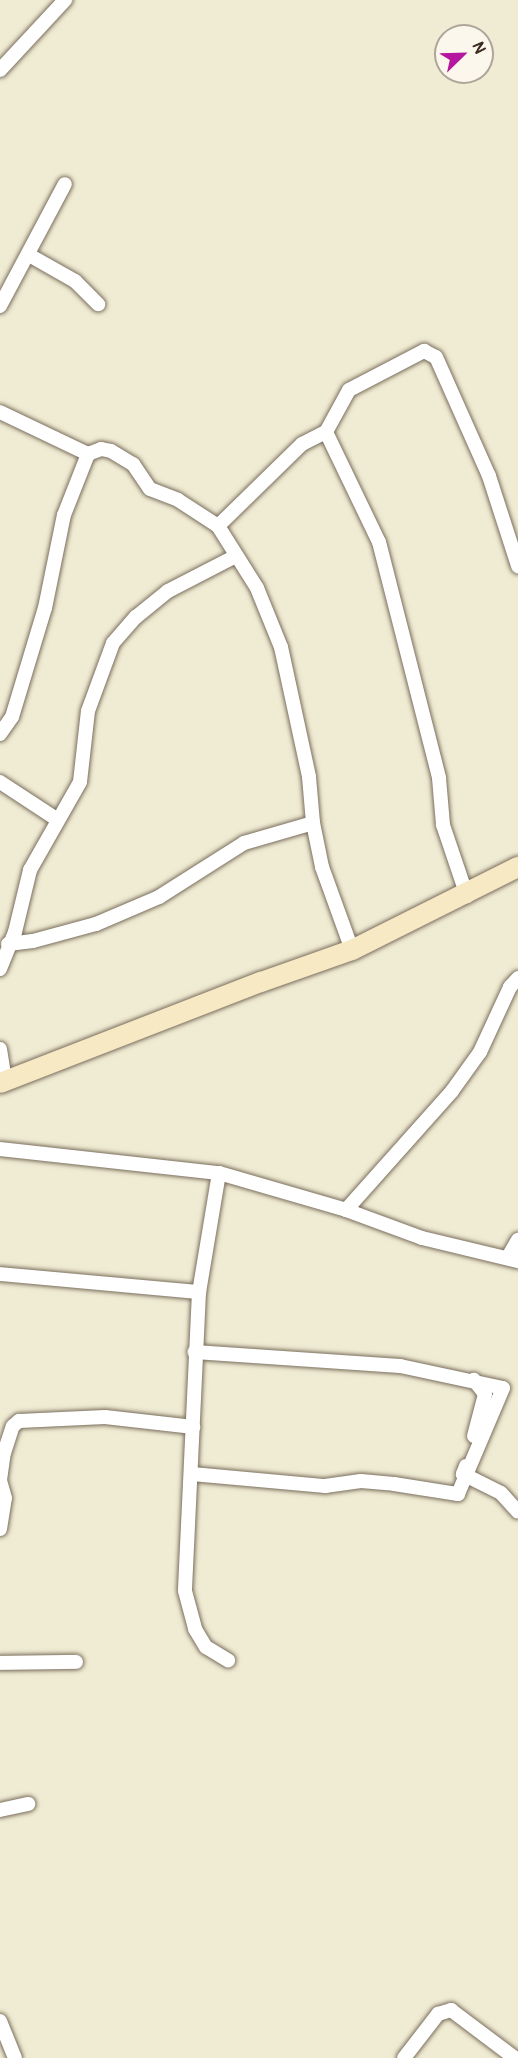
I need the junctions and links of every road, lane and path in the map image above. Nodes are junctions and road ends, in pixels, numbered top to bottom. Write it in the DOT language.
graph roads {
  1 [pos="65,0"];
  2 [pos="0,70"];
  3 [pos="65,184"];
  4 [pos="29,255"];
  5 [pos="98,304"];
  6 [pos="0,306"];
  7 [pos="0,412"];
  8 [pos="326,432"];
  9 [pos="88,454"];
  10 [pos="218,526"];
  11 [pos="234,557"];
  12 [pos="518,566"];
  13 [pos="0,734"];
  14 [pos="0,782"];
  15 [pos="57,820"];
  16 [pos="313,823"];
  17 [pos="518,867"];
  18 [pos="467,896"];
  19 [pos="8,944"];
  20 [pos="352,950"];
  21 [pos="0,969"];
  22 [pos="518,978"];
  23 [pos="0,1049"];
  24 [pos="2,1082"];
  25 [pos="0,1149"];
  26 [pos="219,1173"];
  27 [pos="346,1210"];
  28 [pos="518,1240"];
  29 [pos="513,1259"];
  30 [pos="0,1274"];
  31 [pos="199,1292"];
  32 [pos="194,1352"];
  33 [pos="193,1427"];
  34 [pos="192,1474"];
  35 [pos="463,1474"];
  36 [pos="518,1512"];
  37 [pos="0,1529"];
  38 [pos="228,1660"];
  39 [pos="76,1662"];
  40 [pos="0,1664"];
  41 [pos="28,1804"];
  42 [pos="0,1810"];
  43 [pos="0,2020"];
  44 [pos="15,2058"];
  45 [pos="404,2058"];
  46 [pos="515,2058"];
  1 -- 2 [label="street"];
  3 -- 4 [label="street"];
  4 -- 5 [label="street"];
  4 -- 6 [label="street"];
  7 -- 9 [label="street"];
  8 -- 10 [label="street"];
  8 -- 12 [label="street"];
  8 -- 18 [label="street"];
  9 -- 10 [label="street"];
  9 -- 13 [label="street"];
  10 -- 11 [label="street"];
  11 -- 15 [label="street"];
  11 -- 16 [label="street"];
  14 -- 15 [label="street"];
  15 -- 19 [label="street"];
  16 -- 19 [label="street"];
  16 -- 20 [label="street"];
  17 -- 18 [label="street"];
  18 -- 20 [label="street"];
  19 -- 21 [label="street"];
  20 -- 24 [label="street"];
  22 -- 27 [label="street"];
  23 -- 24 [label="street"];
  25 -- 26 [label="street"];
  26 -- 27 [label="street"];
  26 -- 31 [label="street"];
  27 -- 29 [label="street"];
  28 -- 29 [label="street"];
  30 -- 31 [label="street"];
  31 -- 32 [label="street"];
  32 -- 33 [label="street"];
  32 -- 35 [label="street"];
  33 -- 34 [label="street"];
  33 -- 37 [label="street"];
  34 -- 35 [label="street"];
  34 -- 38 [label="street"];
  35 -- 36 [label="street"];
  39 -- 40 [label="street"];
  41 -- 42 [label="street"];
  43 -- 44 [label="street"];
  45 -- 46 [label="street"];
}
